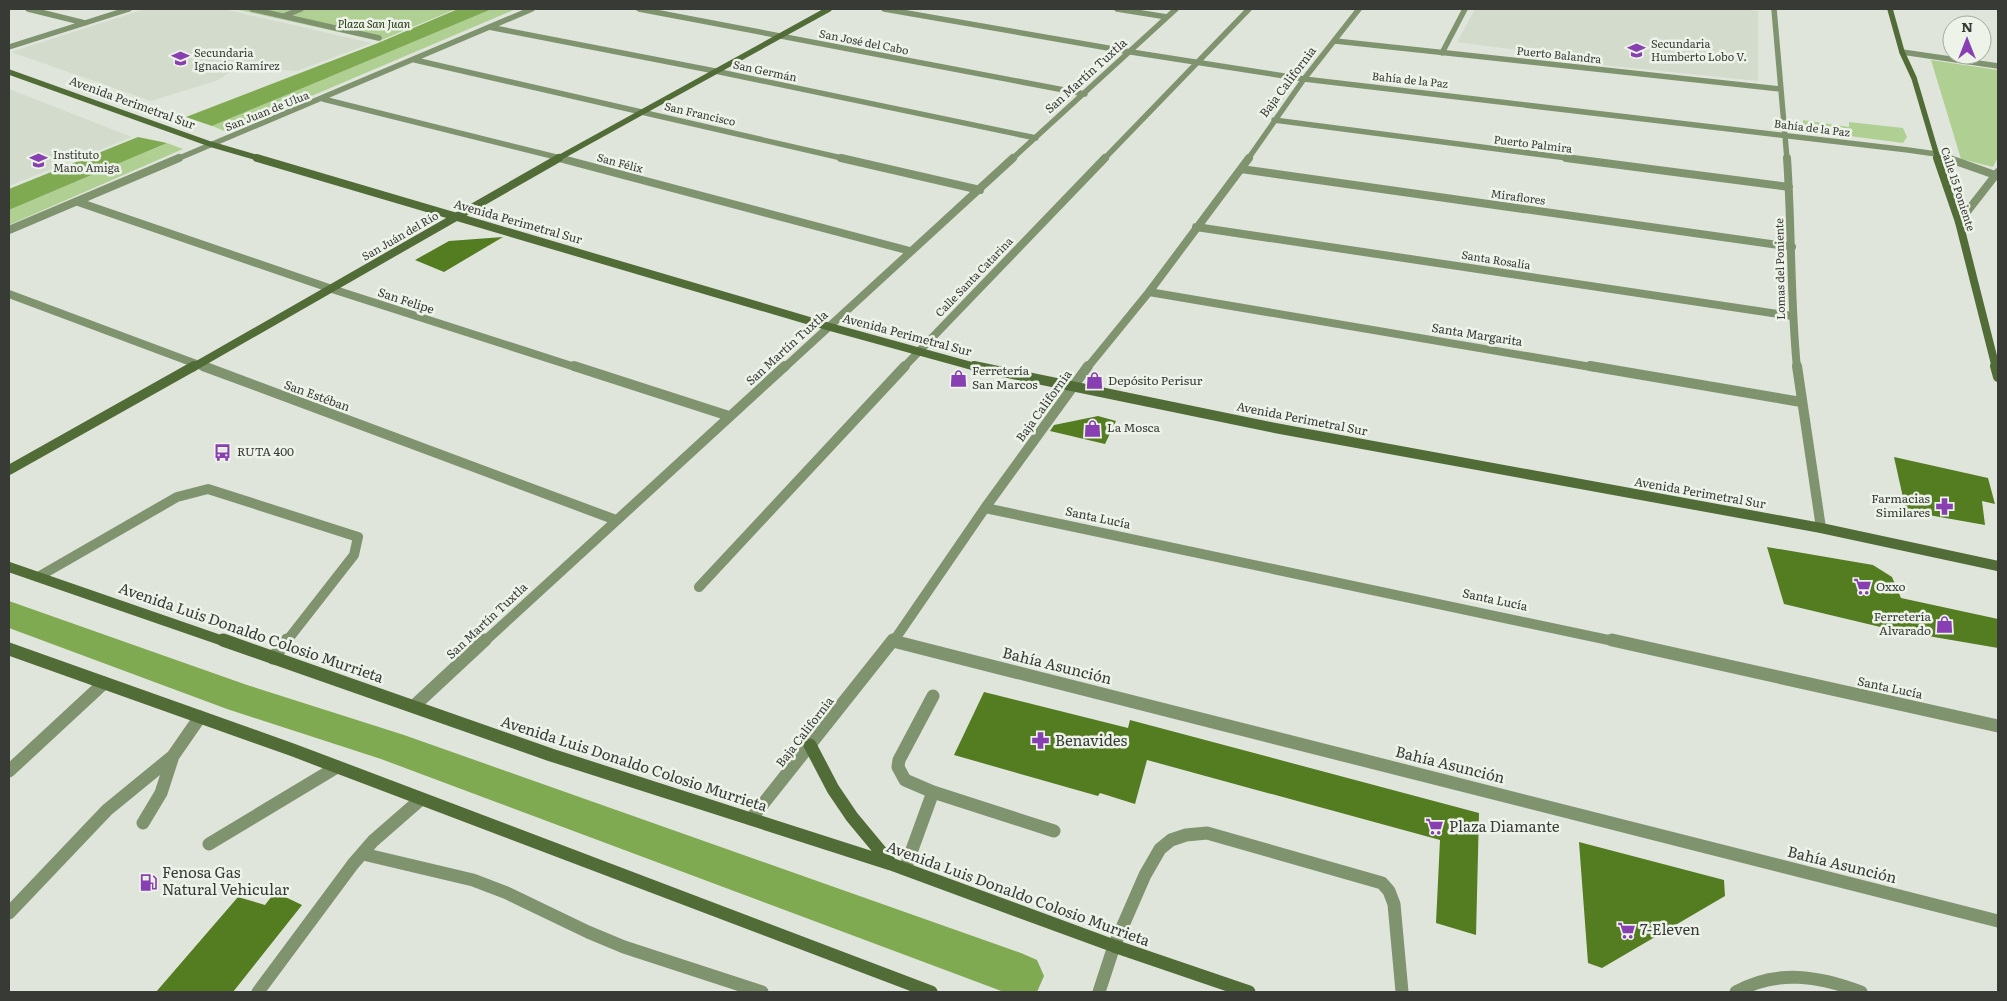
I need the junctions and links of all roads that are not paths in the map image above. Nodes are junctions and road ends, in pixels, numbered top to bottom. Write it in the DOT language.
graph roads {
  1 [pos="28,9"];
  2 [pos="129,9"];
  3 [pos="252,9"];
  4 [pos="301,9"];
  5 [pos="532,9"];
  6 [pos="639,9"];
  7 [pos="829,9"];
  8 [pos="884,9"];
  9 [pos="1117,9"];
  10 [pos="1176,9"];
  11 [pos="1249,9"];
  12 [pos="1358,9"];
  13 [pos="1466,9"];
  14 [pos="1774,9"];
  15 [pos="1890,9"];
  16 [pos="284,16"];
  17 [pos="1167,17"];
  18 [pos="85,23"];
  19 [pos="489,27"];
  20 [pos="778,36"];
  21 [pos="379,38"];
  22 [pos="1335,41"];
  23 [pos="9,47"];
  24 [pos="1131,52"];
  25 [pos="1902,52"];
  26 [pos="1442,53"];
  27 [pos="414,60"];
  28 [pos="1197,62"];
  29 [pos="1998,66"];
  30 [pos="714,71"];
  31 [pos="9,72"];
  32 [pos="1304,78"];
  33 [pos="1781,89"];
  34 [pos="1085,94"];
  35 [pos="323,99"];
  36 [pos="644,111"];
  37 [pos="1274,120"];
  38 [pos="1784,135"];
  39 [pos="1036,138"];
  40 [pos="210,144"];
  41 [pos="1936,154"];
  42 [pos="559,158"];
  43 [pos="1241,169"];
  44 [pos="1998,174"];
  45 [pos="1789,187"];
  46 [pos="980,190"];
  47 [pos="78,202"];
  48 [pos="457,217"];
  49 [pos="1959,222"];
  50 [pos="1196,227"];
  51 [pos="9,230"];
  52 [pos="1792,247"];
  53 [pos="910,251"];
  54 [pos="332,289"];
  55 [pos="1148,292"];
  56 [pos="9,294"];
  57 [pos="1792,316"];
  58 [pos="830,327"];
  59 [pos="919,351"];
  60 [pos="196,364"];
  61 [pos="1998,377"];
  62 [pos="1072,386"];
  63 [pos="1801,402"];
  64 [pos="729,416"];
  65 [pos="9,470"];
  66 [pos="984,508"];
  67 [pos="616,520"];
  68 [pos="1821,528"];
  69 [pos="1998,566"];
  70 [pos="9,567"];
  71 [pos="38,577"];
  72 [pos="699,587"];
  73 [pos="893,641"];
  74 [pos="9,649"];
  75 [pos="273,658"];
  76 [pos="104,684"];
  77 [pos="933,696"];
  78 [pos="414,706"];
  79 [pos="200,717"];
  80 [pos="1998,726"];
  81 [pos="810,745"];
  82 [pos="173,756"];
  83 [pos="338,767"];
  84 [pos="9,771"];
  85 [pos="933,792"];
  86 [pos="420,800"];
  87 [pos="751,819"];
  88 [pos="143,823"];
  89 [pos="1054,831"];
  90 [pos="208,844"];
  91 [pos="362,854"];
  92 [pos="892,864"];
  93 [pos="905,869"];
  94 [pos="9,913"];
  95 [pos="1998,921"];
  96 [pos="1114,946"];
  97 [pos="258,992"];
  98 [pos="762,992"];
  99 [pos="931,992"];
  100 [pos="1099,992"];
  101 [pos="1249,992"];
  102 [pos="1402,992"];
  103 [pos="1736,992"];
  104 [pos="1862,992"];
  1 -- 18 [label="street"];
  2 -- 18 [label="street"];
  3 -- 16 [label="street"];
  4 -- 16 [label="street"];
  5 -- 19 [label="street, San Juan de Ulua"];
  6 -- 20 [label="street, San José del Cabo"];
  7 -- 20 [label="street, San Juán del Río"];
  8 -- 24 [label="street, Bahía de la Paz"];
  9 -- 17 [label="street"];
  10 -- 17 [label="street, San Martín Tuxtla"];
  11 -- 28 [label="street, Calle Santa Catarina"];
  12 -- 22 [label="street, Baja California"];
  13 -- 26 [label="street"];
  14 -- 33 [label="street, Lomas del Poniente"];
  15 -- 25 [label="street, Calle 15 Poniente"];
  16 -- 21 [label="street"];
  17 -- 24 [label="street, San Martín Tuxtla"];
  18 -- 23 [label="street"];
  19 -- 27 [label="street, San Juan de Ulua"];
  19 -- 30 [label="street, San Germán"];
  20 -- 30 [label="street, San Juán del Río"];
  20 -- 34 [label="street, San José del Cabo"];
  22 -- 26 [label="street, Puerto Balandra"];
  22 -- 32 [label="street, Baja California"];
  24 -- 28 [label="street, Bahía de la Paz"];
  24 -- 34 [label="street, San Martín Tuxtla"];
  25 -- 29 [label="street"];
  25 -- 41 [label="street, Calle 15 Poniente"];
  26 -- 33 [label="street, Puerto Balandra"];
  27 -- 35 [label="street, San Juan de Ulua"];
  27 -- 36 [label="street, San Francisco"];
  28 -- 32 [label="street, Bahía de la Paz"];
  28 -- 59 [label="street, Calle Santa Catarina"];
  30 -- 36 [label="street, San Juán del Río"];
  30 -- 39 [label="street, San Germán"];
  31 -- 40 [label="street, Avenida Perimetral Sur"];
  32 -- 37 [label="street, Baja California"];
  32 -- 38 [label="street, Bahía de la Paz"];
  33 -- 38 [label="street, Lomas del Poniente"];
  34 -- 39 [label="street, San Martín Tuxtla"];
  35 -- 40 [label="street, San Juan de Ulua"];
  35 -- 42 [label="street, San Félix"];
  36 -- 42 [label="street, San Juán del Río"];
  36 -- 46 [label="street, San Francisco"];
  37 -- 43 [label="street, Baja California"];
  37 -- 45 [label="street, Puerto Palmira"];
  38 -- 41 [label="street, Bahía de la Paz"];
  38 -- 45 [label="street, Lomas del Poniente"];
  39 -- 46 [label="street, San Martín Tuxtla"];
  40 -- 47 [label="street, San Juan de Ulua"];
  40 -- 48 [label="street, Avenida Perimetral Sur"];
  41 -- 44 [label="street, Bahía de la Paz"];
  41 -- 49 [label="street, Calle 15 Poniente"];
  42 -- 48 [label="street, San Juán del Río"];
  42 -- 53 [label="street, San Félix"];
  43 -- 50 [label="street, Baja California"];
  43 -- 52 [label="street, Miraflores"];
  44 -- 49 [label="street"];
  45 -- 52 [label="street, Lomas del Poniente"];
  46 -- 53 [label="street, San Martín Tuxtla"];
  47 -- 51 [label="street, San Juan de Ulua"];
  47 -- 54 [label="street, San Felipe"];
  48 -- 54 [label="street, San Juán del Río"];
  48 -- 58 [label="street, Avenida Perimetral Sur"];
  49 -- 61 [label="street, Calle 15 Poniente"];
  50 -- 55 [label="street, Baja California"];
  50 -- 57 [label="street, Santa Rosalía"];
  52 -- 57 [label="street, Lomas del Poniente"];
  53 -- 58 [label="street, San Martín Tuxtla"];
  54 -- 60 [label="street, San Juán del Río"];
  54 -- 64 [label="street, San Felipe"];
  55 -- 62 [label="street, Baja California"];
  55 -- 63 [label="street, Santa Margarita"];
  56 -- 60 [label="street, San Estéban"];
  57 -- 63 [label="street, Lomas del Poniente"];
  58 -- 59 [label="street, Avenida Perimetral Sur"];
  58 -- 64 [label="street, San Martín Tuxtla"];
  59 -- 62 [label="street, Avenida Perimetral Sur"];
  59 -- 72 [label="street, Calle Santa Catarina"];
  60 -- 65 [label="street, San Juán del Río"];
  60 -- 67 [label="street, San Estéban"];
  62 -- 66 [label="street, Baja California"];
  62 -- 68 [label="street, Avenida Perimetral Sur"];
  63 -- 68 [label="street, Lomas del Poniente"];
  64 -- 67 [label="street, San Martín Tuxtla"];
  66 -- 73 [label="street, Baja California"];
  66 -- 80 [label="street, Santa Lucía"];
  67 -- 78 [label="street, San Martín Tuxtla"];
  68 -- 69 [label="street, Avenida Perimetral Sur"];
  70 -- 71 [label="street, Avenida Luis Donaldo Colosio Murrieta"];
  71 -- 75 [label="street, Avenida Luis Donaldo Colosio Murrieta"];
  71 -- 75 [label="street"];
  73 -- 81 [label="street, Baja California"];
  73 -- 95 [label="street, Bahía Asunción"];
  74 -- 76 [label="street"];
  75 -- 78 [label="street, Avenida Luis Donaldo Colosio Murrieta"];
  76 -- 79 [label="street"];
  76 -- 84 [label="street"];
  77 -- 85 [label="street"];
  78 -- 87 [label="street, Avenida Luis Donaldo Colosio Murrieta"];
  79 -- 82 [label="street"];
  79 -- 83 [label="street"];
  81 -- 87 [label="street, Baja California"];
  81 -- 92 [label="street"];
  82 -- 88 [label="street"];
  82 -- 94 [label="street"];
  83 -- 86 [label="street"];
  83 -- 90 [label="street"];
  85 -- 89 [label="street"];
  85 -- 93 [label="street"];
  86 -- 91 [label="street"];
  86 -- 99 [label="street"];
  87 -- 92 [label="street, Avenida Luis Donaldo Colosio Murrieta"];
  91 -- 97 [label="street"];
  91 -- 98 [label="street"];
  92 -- 93 [label="street, Avenida Luis Donaldo Colosio Murrieta"];
  93 -- 96 [label="street, Avenida Luis Donaldo Colosio Murrieta"];
  96 -- 100 [label="street"];
  96 -- 101 [label="street, Avenida Luis Donaldo Colosio Murrieta"];
  96 -- 102 [label="street"];
  103 -- 104 [label="street"];
}
